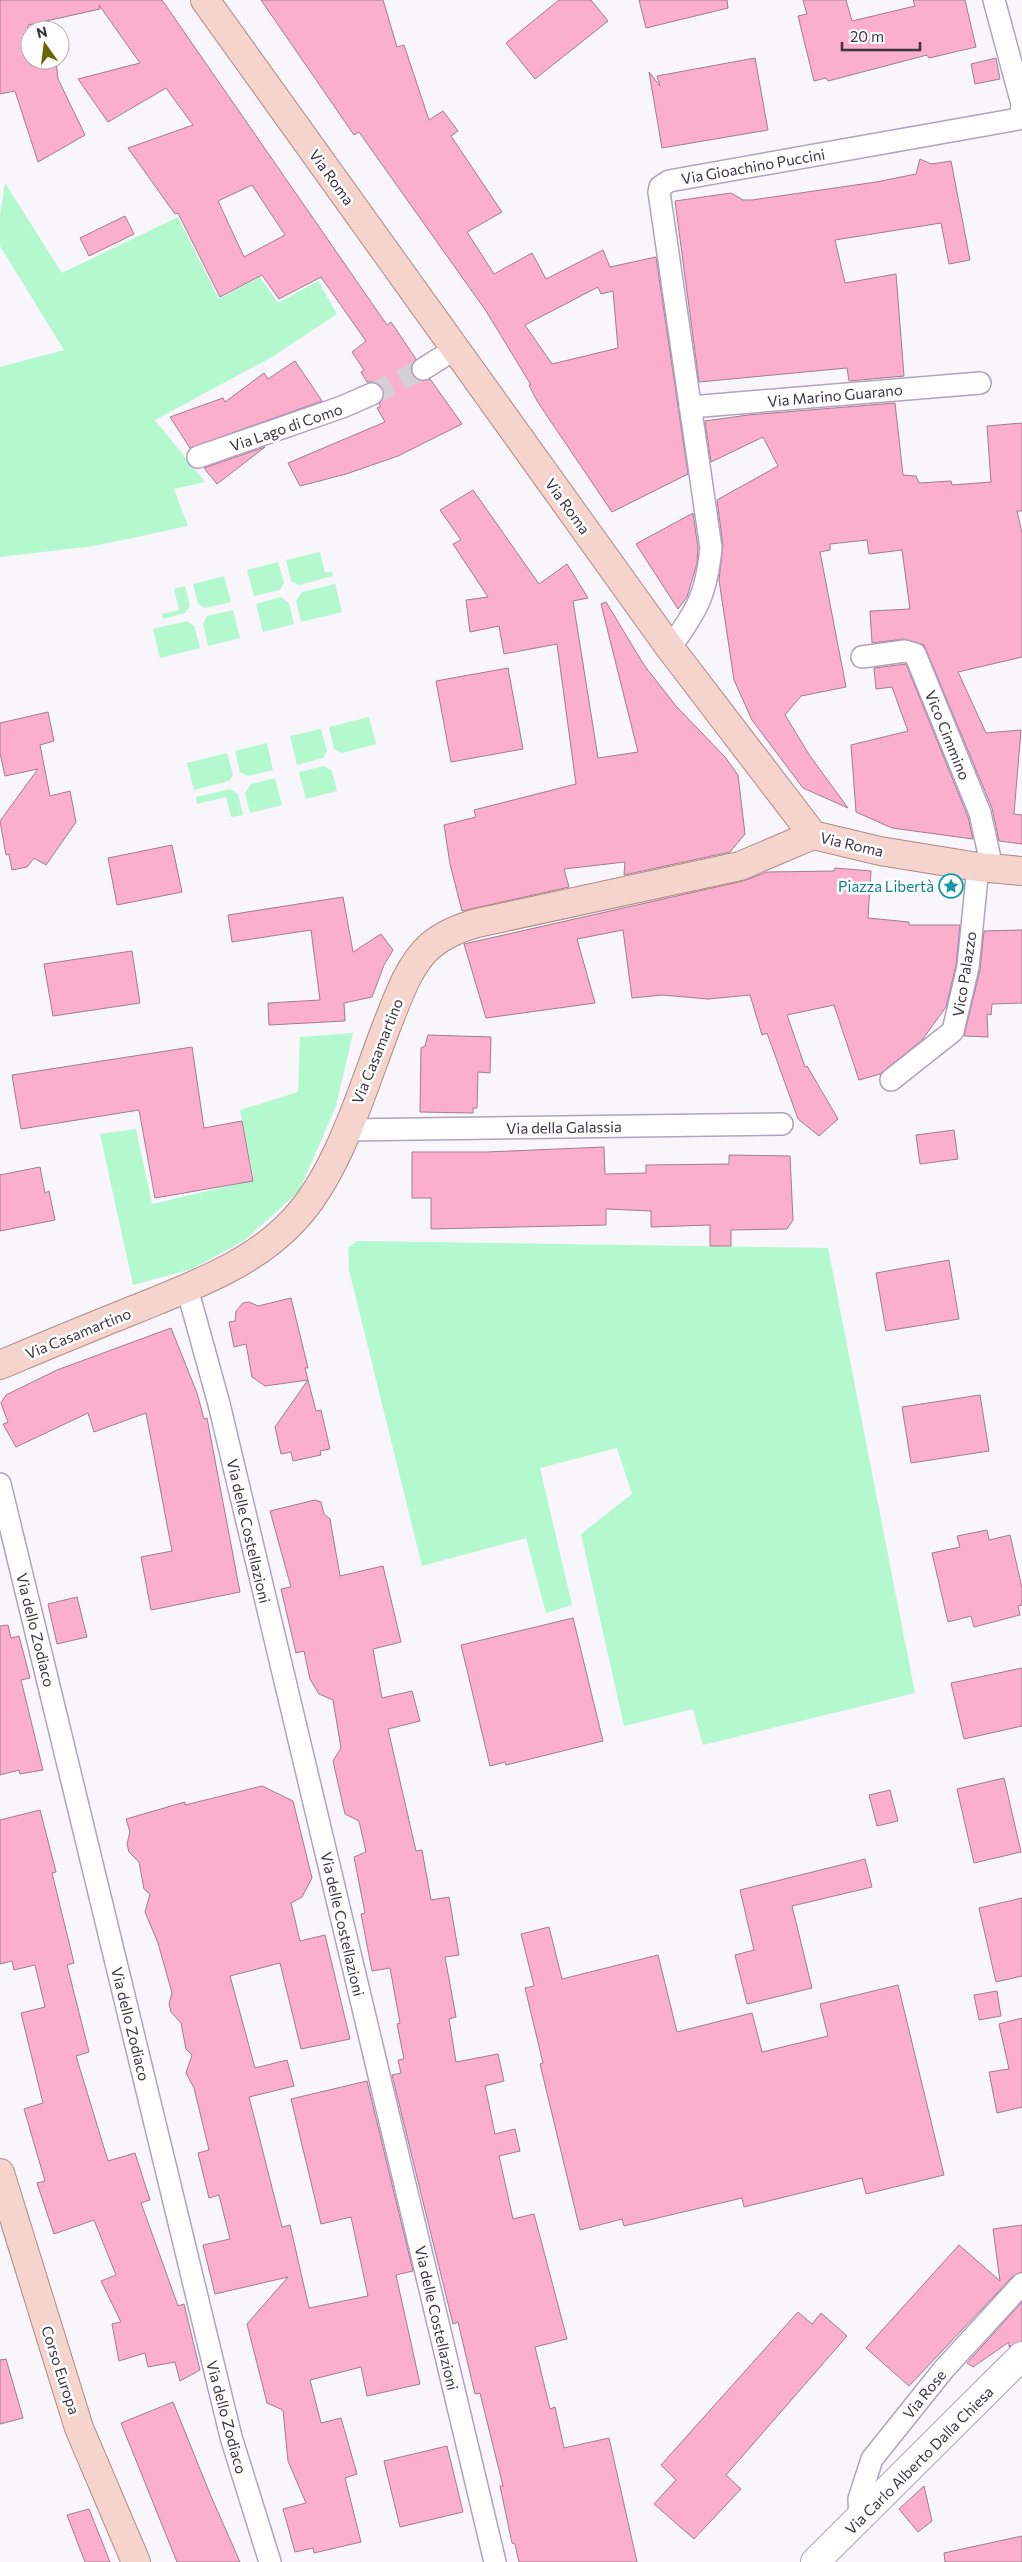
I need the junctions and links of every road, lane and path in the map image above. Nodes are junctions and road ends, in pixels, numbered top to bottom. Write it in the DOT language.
graph roads {
  1 [pos="205,0"];
  2 [pos="994,0"];
  3 [pos="455,349"];
  4 [pos="423,369"];
  5 [pos="980,383"];
  6 [pos="372,394"];
  7 [pos="690,407"];
  8 [pos="198,457"];
  9 [pos="670,648"];
  10 [pos="862,656"];
  11 [pos="813,835"];
  12 [pos="985,867"];
  13 [pos="1022,871"];
  14 [pos="891,1080"];
  15 [pos="782,1124"];
  16 [pos="346,1130"];
  17 [pos="187,1288"];
  18 [pos="0,1365"];
  19 [pos="0,1484"];
  20 [pos="0,2173"];
  21 [pos="1022,2284"];
  22 [pos="1022,2356"];
  23 [pos="860,2520"];
  24 [pos="136,2562"];
  25 [pos="270,2562"];
  26 [pos="495,2562"];
  27 [pos="815,2562"];
  1 -- 3 [label="main road, Via Roma"];
  2 -- 7 [label="street, Via Gioachino Puccini"];
  3 -- 4 [label="street"];
  3 -- 9 [label="main road, Via Roma"];
  5 -- 7 [label="street, Via Marino Guarano"];
  6 -- 8 [label="street, Via Lago di Como"];
  7 -- 9 [label="street, Via Gioachino Puccini"];
  9 -- 11 [label="main road, Via Roma"];
  10 -- 12 [label="street, Vico Cimmino"];
  11 -- 12 [label="main road, Via Roma"];
  11 -- 16 [label="main road, Via Casamartino"];
  12 -- 13 [label="main road, Via Roma"];
  12 -- 14 [label="street, Vico Palazzo"];
  15 -- 16 [label="street, Via della Galassia"];
  16 -- 17 [label="main road, Via Casamartino"];
  17 -- 18 [label="main road, Via Casamartino"];
  17 -- 26 [label="street, Via delle Costellazioni"];
  19 -- 25 [label="street, Via dello Zodiaco"];
  20 -- 24 [label="main road, Corso Europa"];
  21 -- 23 [label="street, Via Rose"];
  22 -- 23 [label="street, Via Carlo Alberto Dalla Chiesa"];
  23 -- 27 [label="street, Via Carlo Alberto Dalla Chiesa"];
}
